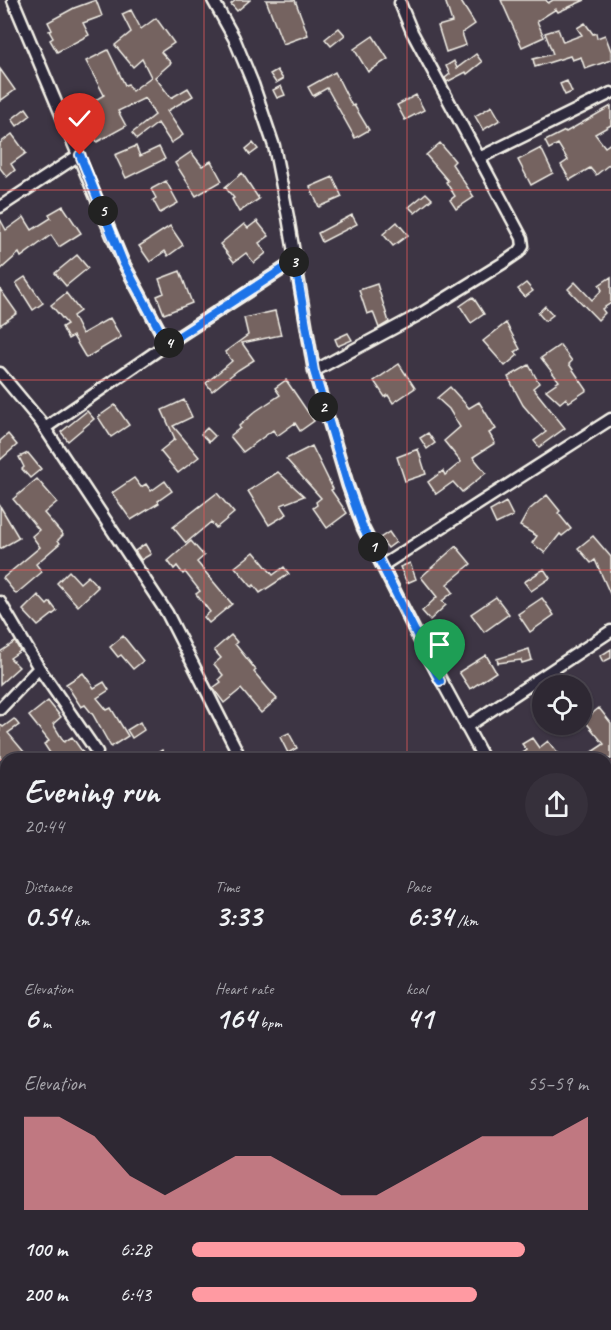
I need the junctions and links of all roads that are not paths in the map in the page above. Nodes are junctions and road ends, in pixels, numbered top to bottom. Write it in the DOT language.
graph roads {
  1 [pos="13,0"];
  2 [pos="213,0"];
  3 [pos="400,3"];
  4 [pos="611,93"];
  5 [pos="80,155"];
  6 [pos="479,158"];
  7 [pos="0,207"];
  8 [pos="295,261"];
  9 [pos="167,344"];
  10 [pos="314,371"];
  11 [pos="0,373"];
  12 [pos="611,419"];
  13 [pos="45,428"];
  14 [pos="383,566"];
  15 [pos="0,602"];
  16 [pos="611,631"];
  17 [pos="39,668"];
  18 [pos="0,709"];
  19 [pos="466,727"];
  20 [pos="237,751"];
  21 [pos="97,753"];
  22 [pos="481,753"];
  1 -- 5 [label="street"];
  2 -- 8 [label="street"];
  3 -- 6 [label="street"];
  4 -- 6 [label="street"];
  5 -- 7 [label="street"];
  5 -- 9 [label="street"];
  6 -- 10 [label="street"];
  8 -- 9 [label="street"];
  8 -- 10 [label="street"];
  9 -- 13 [label="street"];
  10 -- 14 [label="street"];
  11 -- 13 [label="street"];
  12 -- 14 [label="street"];
  13 -- 20 [label="street"];
  14 -- 19 [label="street"];
  15 -- 17 [label="street"];
  16 -- 19 [label="street"];
  17 -- 18 [label="street"];
  17 -- 21 [label="street"];
  19 -- 22 [label="street"];
}
